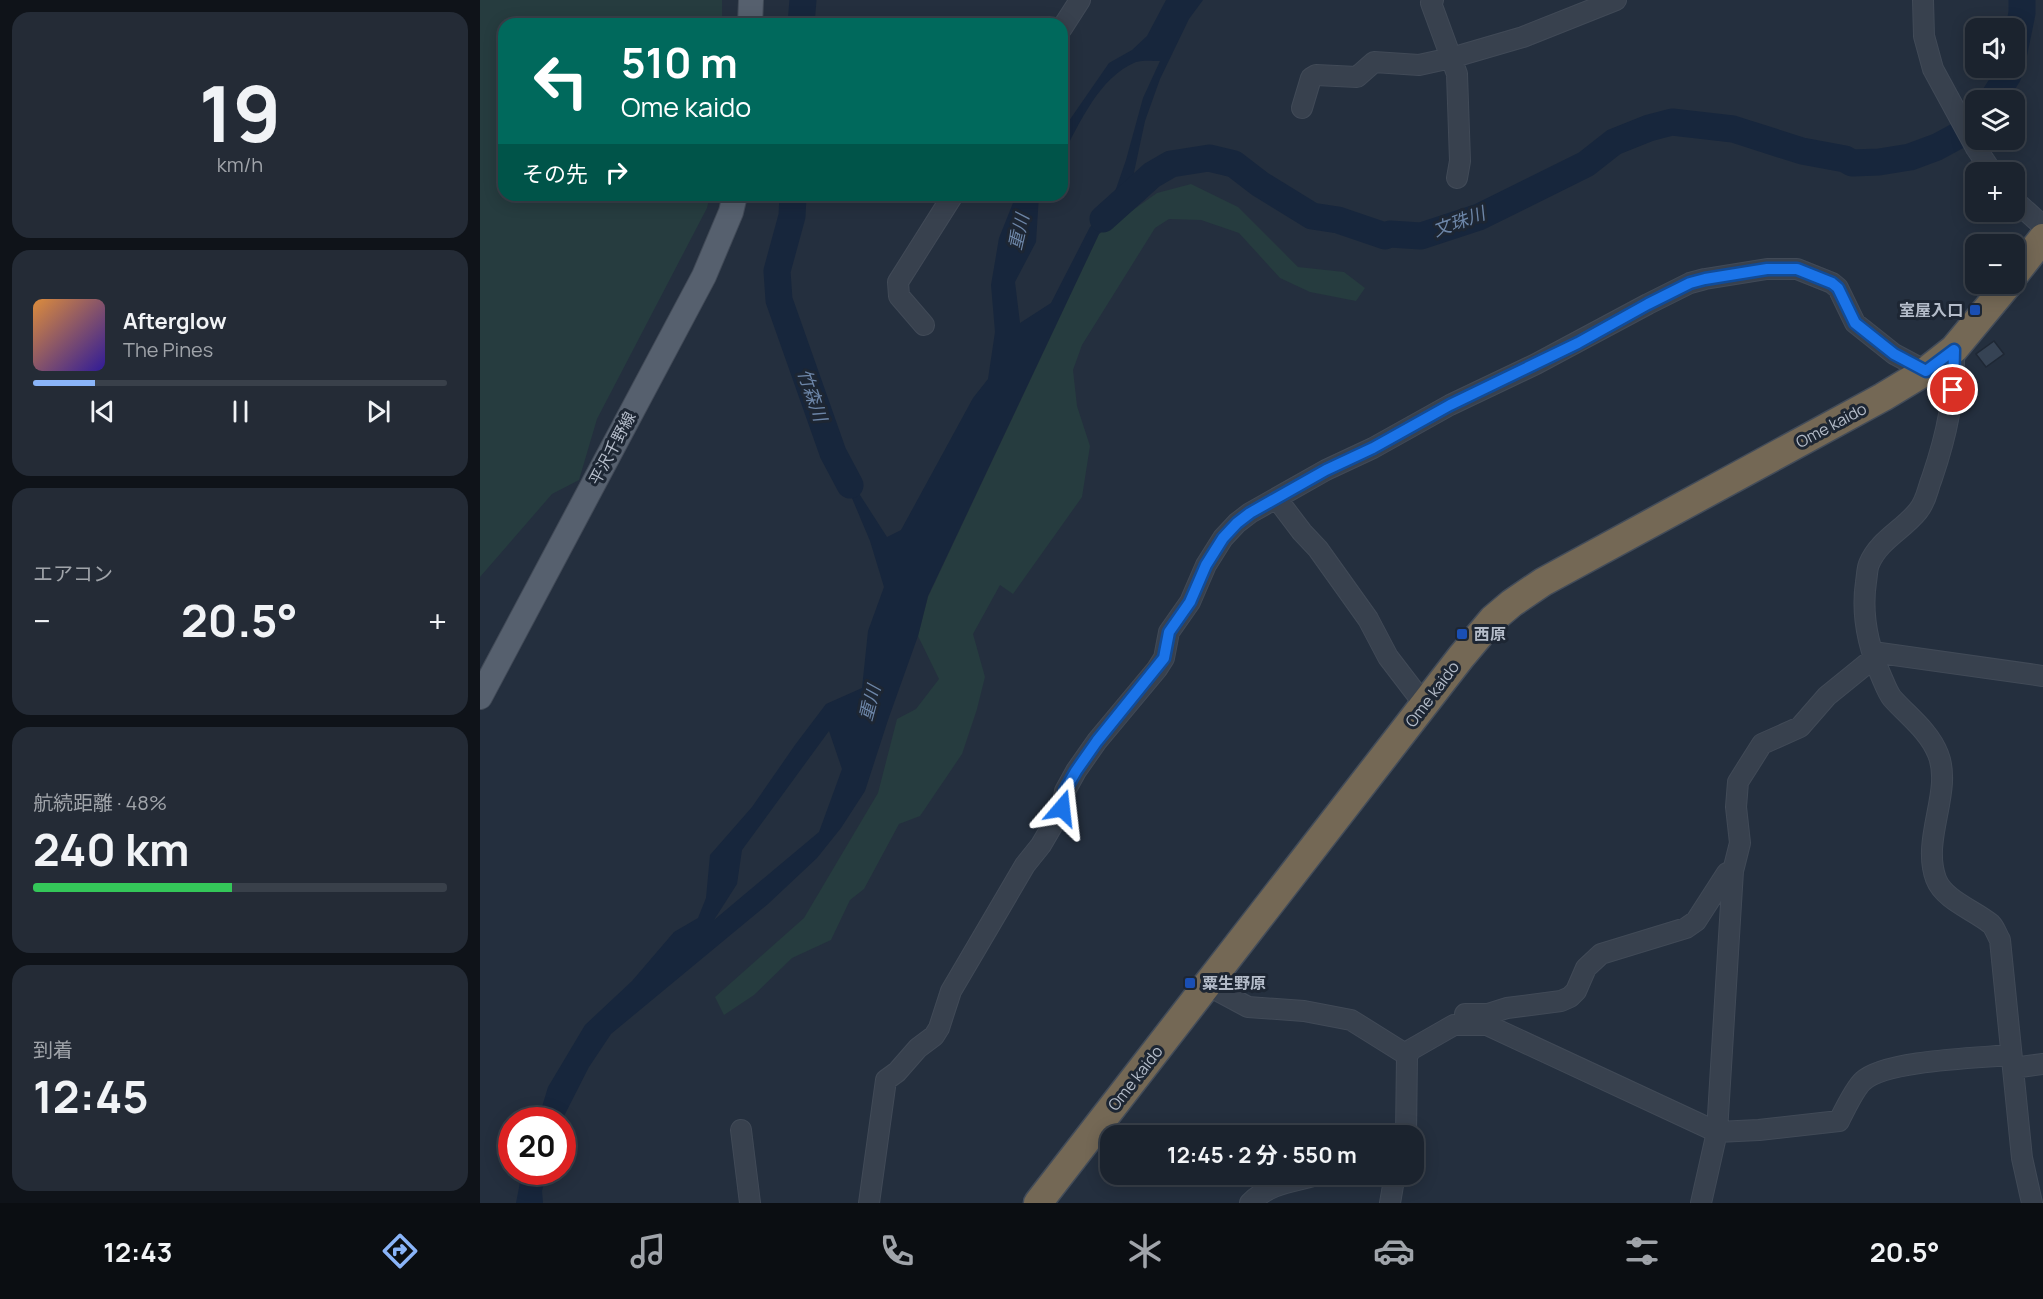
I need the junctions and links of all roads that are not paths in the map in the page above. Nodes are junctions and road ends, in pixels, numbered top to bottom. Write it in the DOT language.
graph roads {
  1 [pos="751,0"];
  2 [pos="1080,0"];
  3 [pos="1433,0"];
  4 [pos="1616,0"];
  5 [pos="1923,0"];
  6 [pos="750,18"];
  7 [pos="1068,19"];
  8 [pos="1451,58"];
  9 [pos="1302,108"];
  10 [pos="1985,162"];
  11 [pos="1457,178"];
  12 [pos="734,201"];
  13 [pos="949,201"];
  14 [pos="2025,210"];
  15 [pos="2043,226"];
  16 [pos="2043,238"];
  17 [pos="2025,261"];
  18 [pos="2000,294"];
  19 [pos="924,325"];
  20 [pos="1954,350"];
  21 [pos="1926,371"];
  22 [pos="1277,499"];
  23 [pos="1873,657"];
  24 [pos="2043,676"];
  25 [pos="480,697"];
  26 [pos="1424,704"];
  27 [pos="1733,871"];
  28 [pos="1207,985"];
  29 [pos="1436,1035"];
  30 [pos="1407,1055"];
  31 [pos="2012,1062"];
  32 [pos="2043,1064"];
  33 [pos="1406,1125"];
  34 [pos="741,1130"];
  35 [pos="1718,1132"];
  36 [pos="1277,1185"];
  37 [pos="1393,1185"];
  38 [pos="750,1203"];
  39 [pos="870,1203"];
  40 [pos="1038,1203"];
  41 [pos="1250,1203"];
  42 [pos="1390,1203"];
  43 [pos="1701,1203"];
  44 [pos="2032,1203"];
  1 -- 6 [label="main road"];
  2 -- 7 [label="street"];
  3 -- 8 [label="street"];
  4 -- 8 [label="street"];
  5 -- 10 [label="street"];
  8 -- 9 [label="street"];
  8 -- 11 [label="street"];
  12 -- 25 [label="main road, 平沢千野線"];
  13 -- 19 [label="street"];
  14 -- 15 [label="street"];
  16 -- 17 [label="highway"];
  18 -- 20 [label="highway, Ome kaido"];
  20 -- 21 [label="highway, Ome kaido"];
  20 -- 23 [label="street"];
  21 -- 22 [label="street"];
  21 -- 26 [label="highway, Ome kaido"];
  22 -- 26 [label="street"];
  22 -- 39 [label="street"];
  23 -- 24 [label="street"];
  23 -- 27 [label="street"];
  23 -- 31 [label="street"];
  26 -- 28 [label="highway, Ome kaido"];
  27 -- 29 [label="street"];
  27 -- 35 [label="street"];
  28 -- 30 [label="street"];
  28 -- 40 [label="highway, Ome kaido"];
  29 -- 30 [label="street"];
  29 -- 35 [label="street"];
  30 -- 33 [label="street"];
  31 -- 32 [label="street"];
  31 -- 35 [label="street"];
  31 -- 44 [label="street"];
  34 -- 38 [label="street"];
  35 -- 43 [label="street"];
  36 -- 41 [label="street"];
  37 -- 42 [label="street"];
}
